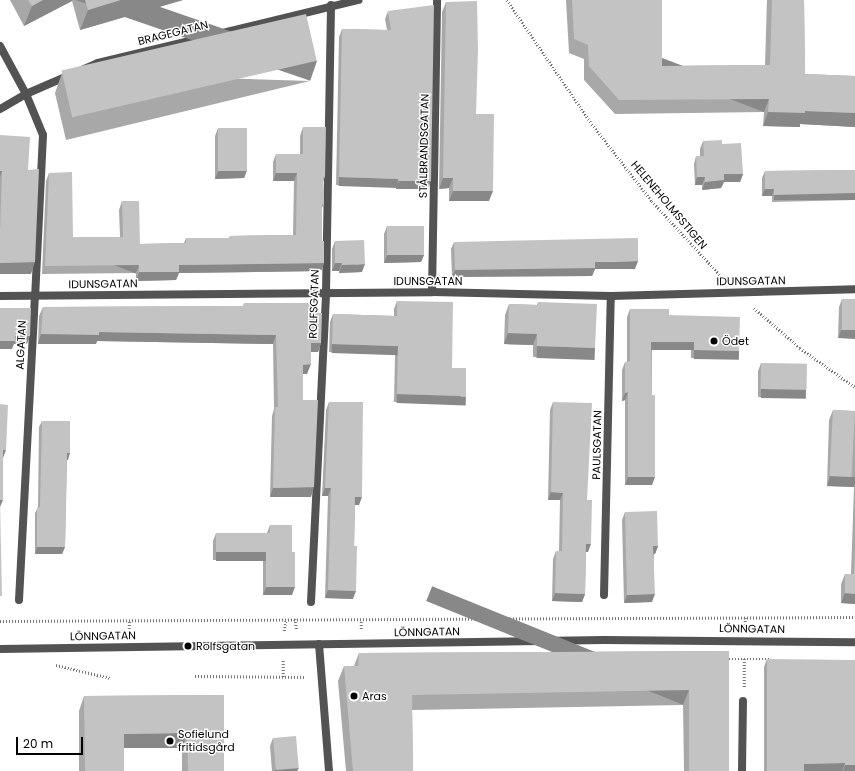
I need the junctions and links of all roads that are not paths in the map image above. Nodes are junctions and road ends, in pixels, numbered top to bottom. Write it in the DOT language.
graph roads {
  1 [pos="358,0"];
  2 [pos="437,0"];
  3 [pos="331,6"];
  4 [pos="0,46"];
  5 [pos="26,94"];
  6 [pos="0,109"];
  7 [pos="855,289"];
  8 [pos="432,292"];
  9 [pos="326,293"];
  10 [pos="0,296"];
  11 [pos="35,296"];
  12 [pos="612,296"];
  13 [pos="604,595"];
  14 [pos="19,600"];
  15 [pos="311,602"];
  16 [pos="855,642"];
  17 [pos="319,644"];
  18 [pos="0,649"];
  19 [pos="743,701"];
  20 [pos="329,771"];
  21 [pos="742,771"];
  1 -- 3 [label="street, BRAGEGATAN"];
  2 -- 8 [label="street, STÅLBRANDSGATAN"];
  3 -- 5 [label="street, BRAGEGATAN"];
  3 -- 9 [label="street, ROLFSGATAN"];
  4 -- 5 [label="street, ALGATAN"];
  5 -- 6 [label="street, BRAGEGATAN"];
  5 -- 11 [label="street, ALGATAN"];
  7 -- 12 [label="street, IDUNSGATAN"];
  8 -- 9 [label="street, IDUNSGATAN"];
  8 -- 12 [label="street, IDUNSGATAN"];
  9 -- 11 [label="street, IDUNSGATAN"];
  9 -- 15 [label="street, ROLFSGATAN"];
  10 -- 11 [label="street, IDUNSGATAN"];
  11 -- 14 [label="street, ALGATAN"];
  12 -- 13 [label="street, PAULSGATAN"];
  16 -- 17 [label="street, LÖNNGATAN"];
  17 -- 18 [label="street, LÖNNGATAN"];
  17 -- 20 [label="street"];
  19 -- 21 [label="street"];
}
